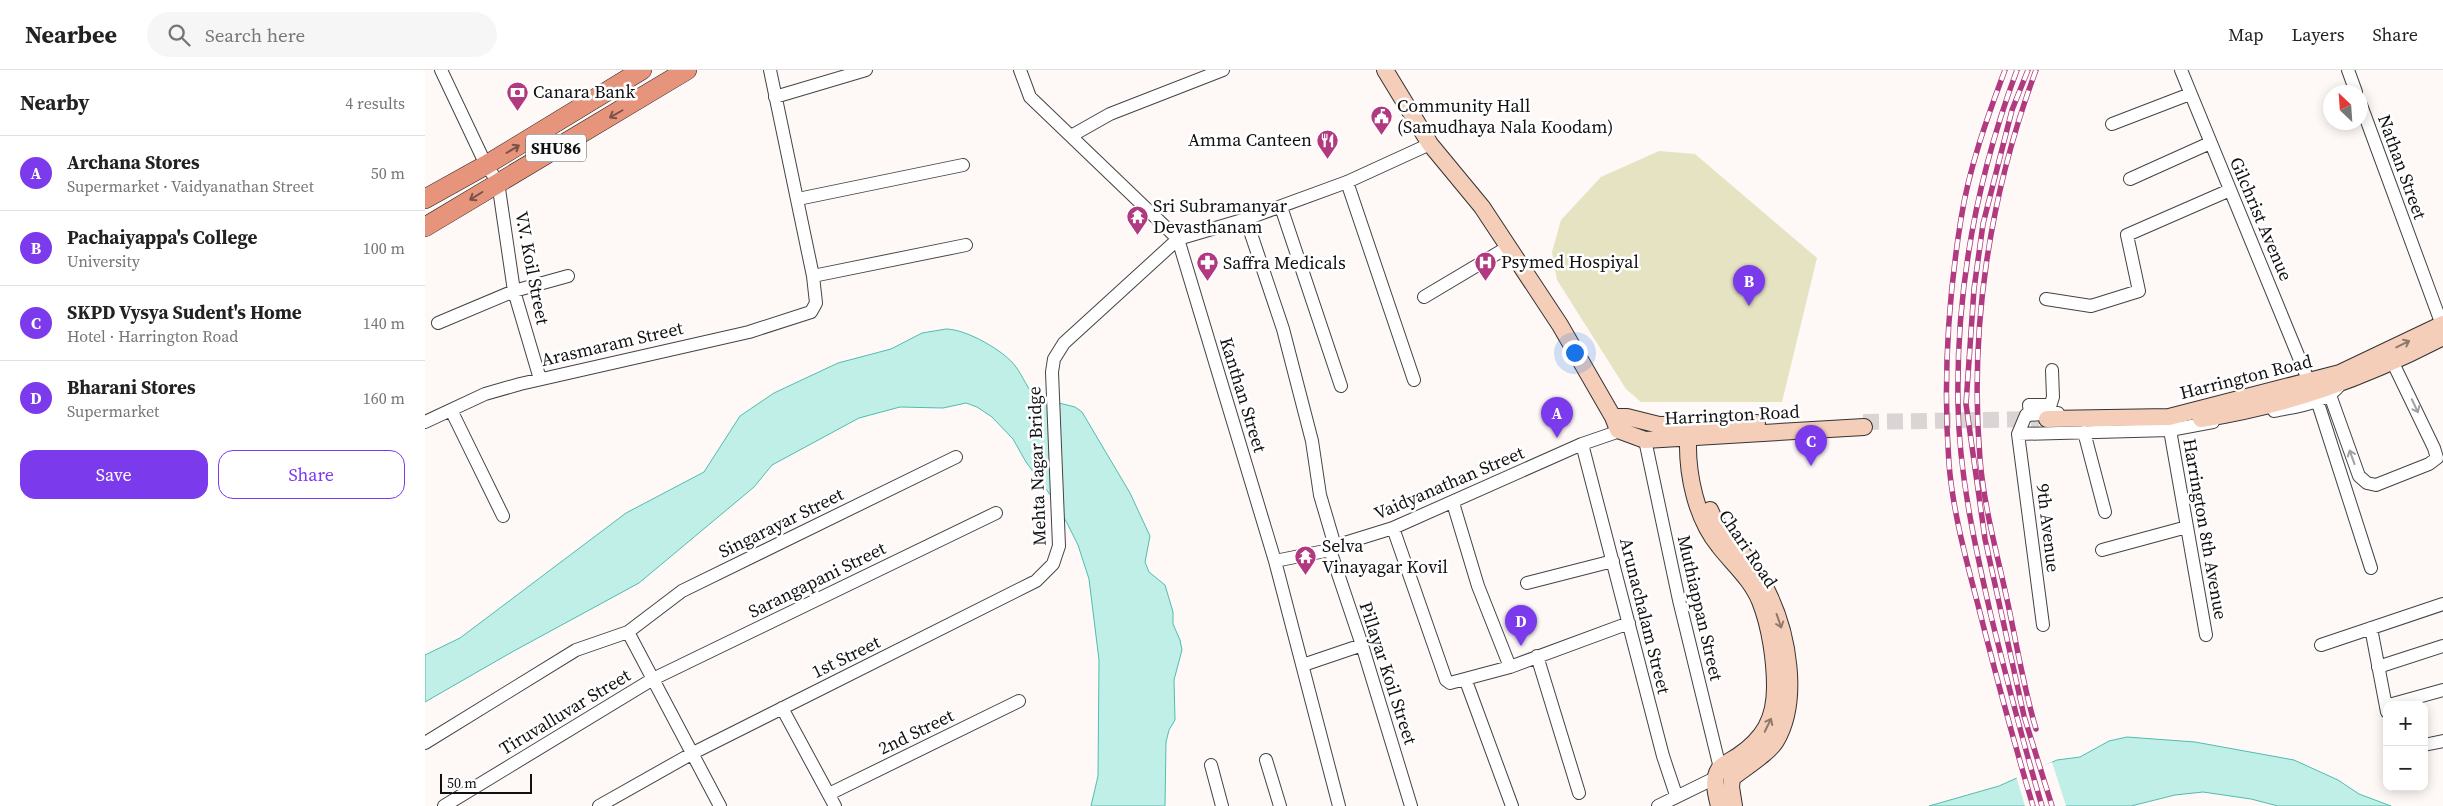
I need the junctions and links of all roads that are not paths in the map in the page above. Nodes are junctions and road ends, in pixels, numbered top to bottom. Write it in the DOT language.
graph roads {
  1 [pos="441,70"];
  2 [pos="687,70"];
  3 [pos="770,70"];
  4 [pos="866,70"];
  5 [pos="1020,70"];
  6 [pos="1223,70"];
  7 [pos="1385,70"];
  8 [pos="2181,70"];
  9 [pos="2347,70"];
  10 [pos="636,72"];
  11 [pos="2353,85"];
  12 [pos="2190,94"];
  13 [pos="775,97"];
  14 [pos="2112,124"];
  15 [pos="2368,124"];
  16 [pos="1071,136"];
  17 [pos="2210,143"];
  18 [pos="1430,144"];
  19 [pos="486,165"];
  20 [pos="963,165"];
  21 [pos="2130,179"];
  22 [pos="498,182"];
  23 [pos="1347,182"];
  24 [pos="2230,190"];
  25 [pos="425,199"];
  26 [pos="798,200"];
  27 [pos="1281,207"];
  28 [pos="1246,219"];
  29 [pos="425,227"];
  30 [pos="1178,239"];
  31 [pos="966,245"];
  32 [pos="1508,247"];
  33 [pos="569,276"];
  34 [pos="813,276"];
  35 [pos="515,291"];
  36 [pos="1425,296"];
  37 [pos="2046,299"];
  38 [pos="438,323"];
  39 [pos="2443,329"];
  40 [pos="2393,363"];
  41 [pos="2052,370"];
  42 [pos="540,379"];
  43 [pos="1414,380"];
  44 [pos="1341,386"];
  45 [pos="2322,386"];
  46 [pos="451,410"];
  47 [pos="2048,415"];
  48 [pos="1619,421"];
  49 [pos="425,422"];
  50 [pos="2170,430"];
  51 [pos="2084,432"];
  52 [pos="2018,434"];
  53 [pos="1692,438"];
  54 [pos="1645,440"];
  55 [pos="1582,444"];
  56 [pos="956,457"];
  57 [pos="1453,503"];
  58 [pos="2105,512"];
  59 [pos="996,513"];
  60 [pos="503,516"];
  61 [pos="2187,527"];
  62 [pos="1393,528"];
  63 [pos="1333,548"];
  64 [pos="2102,550"];
  65 [pos="1275,561"];
  66 [pos="1613,561"];
  67 [pos="2371,568"];
  68 [pos="1527,583"];
  69 [pos="1021,590"];
  70 [pos="2443,604"];
  71 [pos="1629,623"];
  72 [pos="2043,625"];
  73 [pos="2371,628"];
  74 [pos="629,632"];
  75 [pos="2206,635"];
  76 [pos="1362,645"];
  77 [pos="2321,645"];
  78 [pos="2443,646"];
  79 [pos="1537,656"];
  80 [pos="1303,665"];
  81 [pos="1510,667"];
  82 [pos="2378,667"];
  83 [pos="653,679"];
  84 [pos="1466,681"];
  85 [pos="2443,690"];
  86 [pos="1019,701"];
  87 [pos="2386,701"];
  88 [pos="2407,701"];
  89 [pos="782,708"];
  90 [pos="2443,742"];
  91 [pos="425,743"];
  92 [pos="2428,744"];
  93 [pos="693,753"];
  94 [pos="1266,760"];
  95 [pos="1211,765"];
  96 [pos="1722,775"];
  97 [pos="1579,793"];
  98 [pos="829,794"];
  99 [pos="1677,796"];
  100 [pos="1729,805"];
  101 [pos="444,806"];
  102 [pos="599,806"];
  103 [pos="721,806"];
  104 [pos="835,806"];
  105 [pos="1222,806"];
  106 [pos="1280,806"];
  107 [pos="1339,806"];
  108 [pos="1411,806"];
  109 [pos="1512,806"];
  110 [pos="1658,806"];
  1 -- 19 [label="street, V.V. Koil Street"];
  2 -- 22 [label="main road, SHU86, one-way"];
  3 -- 13 [label="street"];
  4 -- 13 [label="street"];
  5 -- 16 [label="street"];
  6 -- 16 [label="street"];
  7 -- 18 [label="street"];
  8 -- 12 [label="street, Gilchrist Avenue"];
  9 -- 11 [label="street"];
  19 -- 10 [label="main road, SHU86, one-way"];
  12 -- 14 [label="street"];
  12 -- 17 [label="street, Gilchrist Avenue"];
  13 -- 26 [label="street"];
  15 -- 39 [label="street, Nathan Street"];
  16 -- 30 [label="street"];
  17 -- 21 [label="street"];
  17 -- 24 [label="street, Gilchrist Avenue"];
  18 -- 23 [label="street"];
  18 -- 32 [label="street"];
  19 -- 22 [label="street, V.V. Koil Street"];
  19 -- 25 [label="main road, SHU86"];
  20 -- 26 [label="street"];
  22 -- 29 [label="main road, SHU86, one-way"];
  22 -- 35 [label="street, V.V. Koil Street"];
  23 -- 27 [label="street"];
  23 -- 43 [label="street"];
  24 -- 37 [label="street"];
  24 -- 45 [label="street, Gilchrist Avenue"];
  26 -- 34 [label="street"];
  27 -- 28 [label="street"];
  27 -- 44 [label="street"];
  28 -- 30 [label="street"];
  28 -- 63 [label="street, Pillayar Koil Street"];
  30 -- 65 [label="street, Kanthan Street"];
  30 -- 69 [label="street, Mehta Nagar Bridge"];
  31 -- 34 [label="street"];
  32 -- 36 [label="street"];
  32 -- 48 [label="street"];
  33 -- 35 [label="street"];
  34 -- 42 [label="street, Arasmaram Street"];
  35 -- 38 [label="street"];
  35 -- 42 [label="street, V.V. Koil Street"];
  39 -- 40 [label="street"];
  45 -- 39 [label="street, Harrington Road, one-way"];
  40 -- 45 [label="street"];
  40 -- 45 [label="street, one-way"];
  41 -- 47 [label="street"];
  42 -- 46 [label="street, Arasmaram Street"];
  45 -- 47 [label="street, Harrington Road"];
  45 -- 50 [label="street"];
  45 -- 67 [label="street"];
  46 -- 49 [label="street, Arasmaram Street"];
  46 -- 60 [label="street"];
  47 -- 52 [label="street"];
  48 -- 53 [label="street, Harrington Road"];
  48 -- 54 [label="street, Harrington Road"];
  48 -- 55 [label="street, Vaidyanathan Street"];
  50 -- 51 [label="street"];
  50 -- 61 [label="street, Harrington 8th Avenue"];
  51 -- 52 [label="street"];
  51 -- 58 [label="street"];
  52 -- 72 [label="street, 9th Avenue"];
  53 -- 54 [label="street, Harrington Road"];
  53 -- 96 [label="street, Chari Road"];
  54 -- 96 [label="street, Muthiappan Street"];
  55 -- 57 [label="street, Vaidyanathan Street"];
  55 -- 66 [label="street, Arunachalam Street"];
  56 -- 74 [label="street, Singarayar Street"];
  57 -- 62 [label="street, Vaidyanathan Street"];
  57 -- 81 [label="street"];
  59 -- 83 [label="street, Sarangapani Street"];
  61 -- 64 [label="street"];
  61 -- 75 [label="street, Harrington 8th Avenue"];
  62 -- 63 [label="street, Vaidyanathan Street"];
  62 -- 84 [label="street"];
  63 -- 65 [label="street, Vaidyanathan Street"];
  63 -- 76 [label="street, Pillayar Koil Street"];
  65 -- 80 [label="street, Kanthan Street"];
  66 -- 68 [label="street"];
  66 -- 71 [label="street, Arunachalam Street"];
  69 -- 89 [label="street, 1st Street"];
  70 -- 73 [label="street"];
  71 -- 79 [label="street"];
  71 -- 99 [label="street, Arunachalam Street"];
  73 -- 77 [label="street"];
  73 -- 82 [label="street"];
  74 -- 83 [label="street"];
  74 -- 91 [label="street"];
  76 -- 80 [label="street"];
  76 -- 108 [label="street, Pillayar Koil Street"];
  78 -- 82 [label="street"];
  79 -- 81 [label="street"];
  79 -- 97 [label="street"];
  80 -- 107 [label="street, Kanthan Street"];
  81 -- 84 [label="street"];
  82 -- 87 [label="street"];
  83 -- 93 [label="street"];
  83 -- 101 [label="street, Tiruvalluvar Street"];
  84 -- 109 [label="street"];
  85 -- 88 [label="street"];
  86 -- 98 [label="street, 2nd Street"];
  89 -- 93 [label="street, 1st Street"];
  89 -- 98 [label="street"];
  90 -- 92 [label="street"];
  93 -- 102 [label="street, 1st Street"];
  93 -- 103 [label="street"];
  94 -- 106 [label="street"];
  95 -- 105 [label="street"];
  96 -- 99 [label="street"];
  96 -- 100 [label="street"];
  98 -- 104 [label="street"];
  99 -- 110 [label="street"];
}
